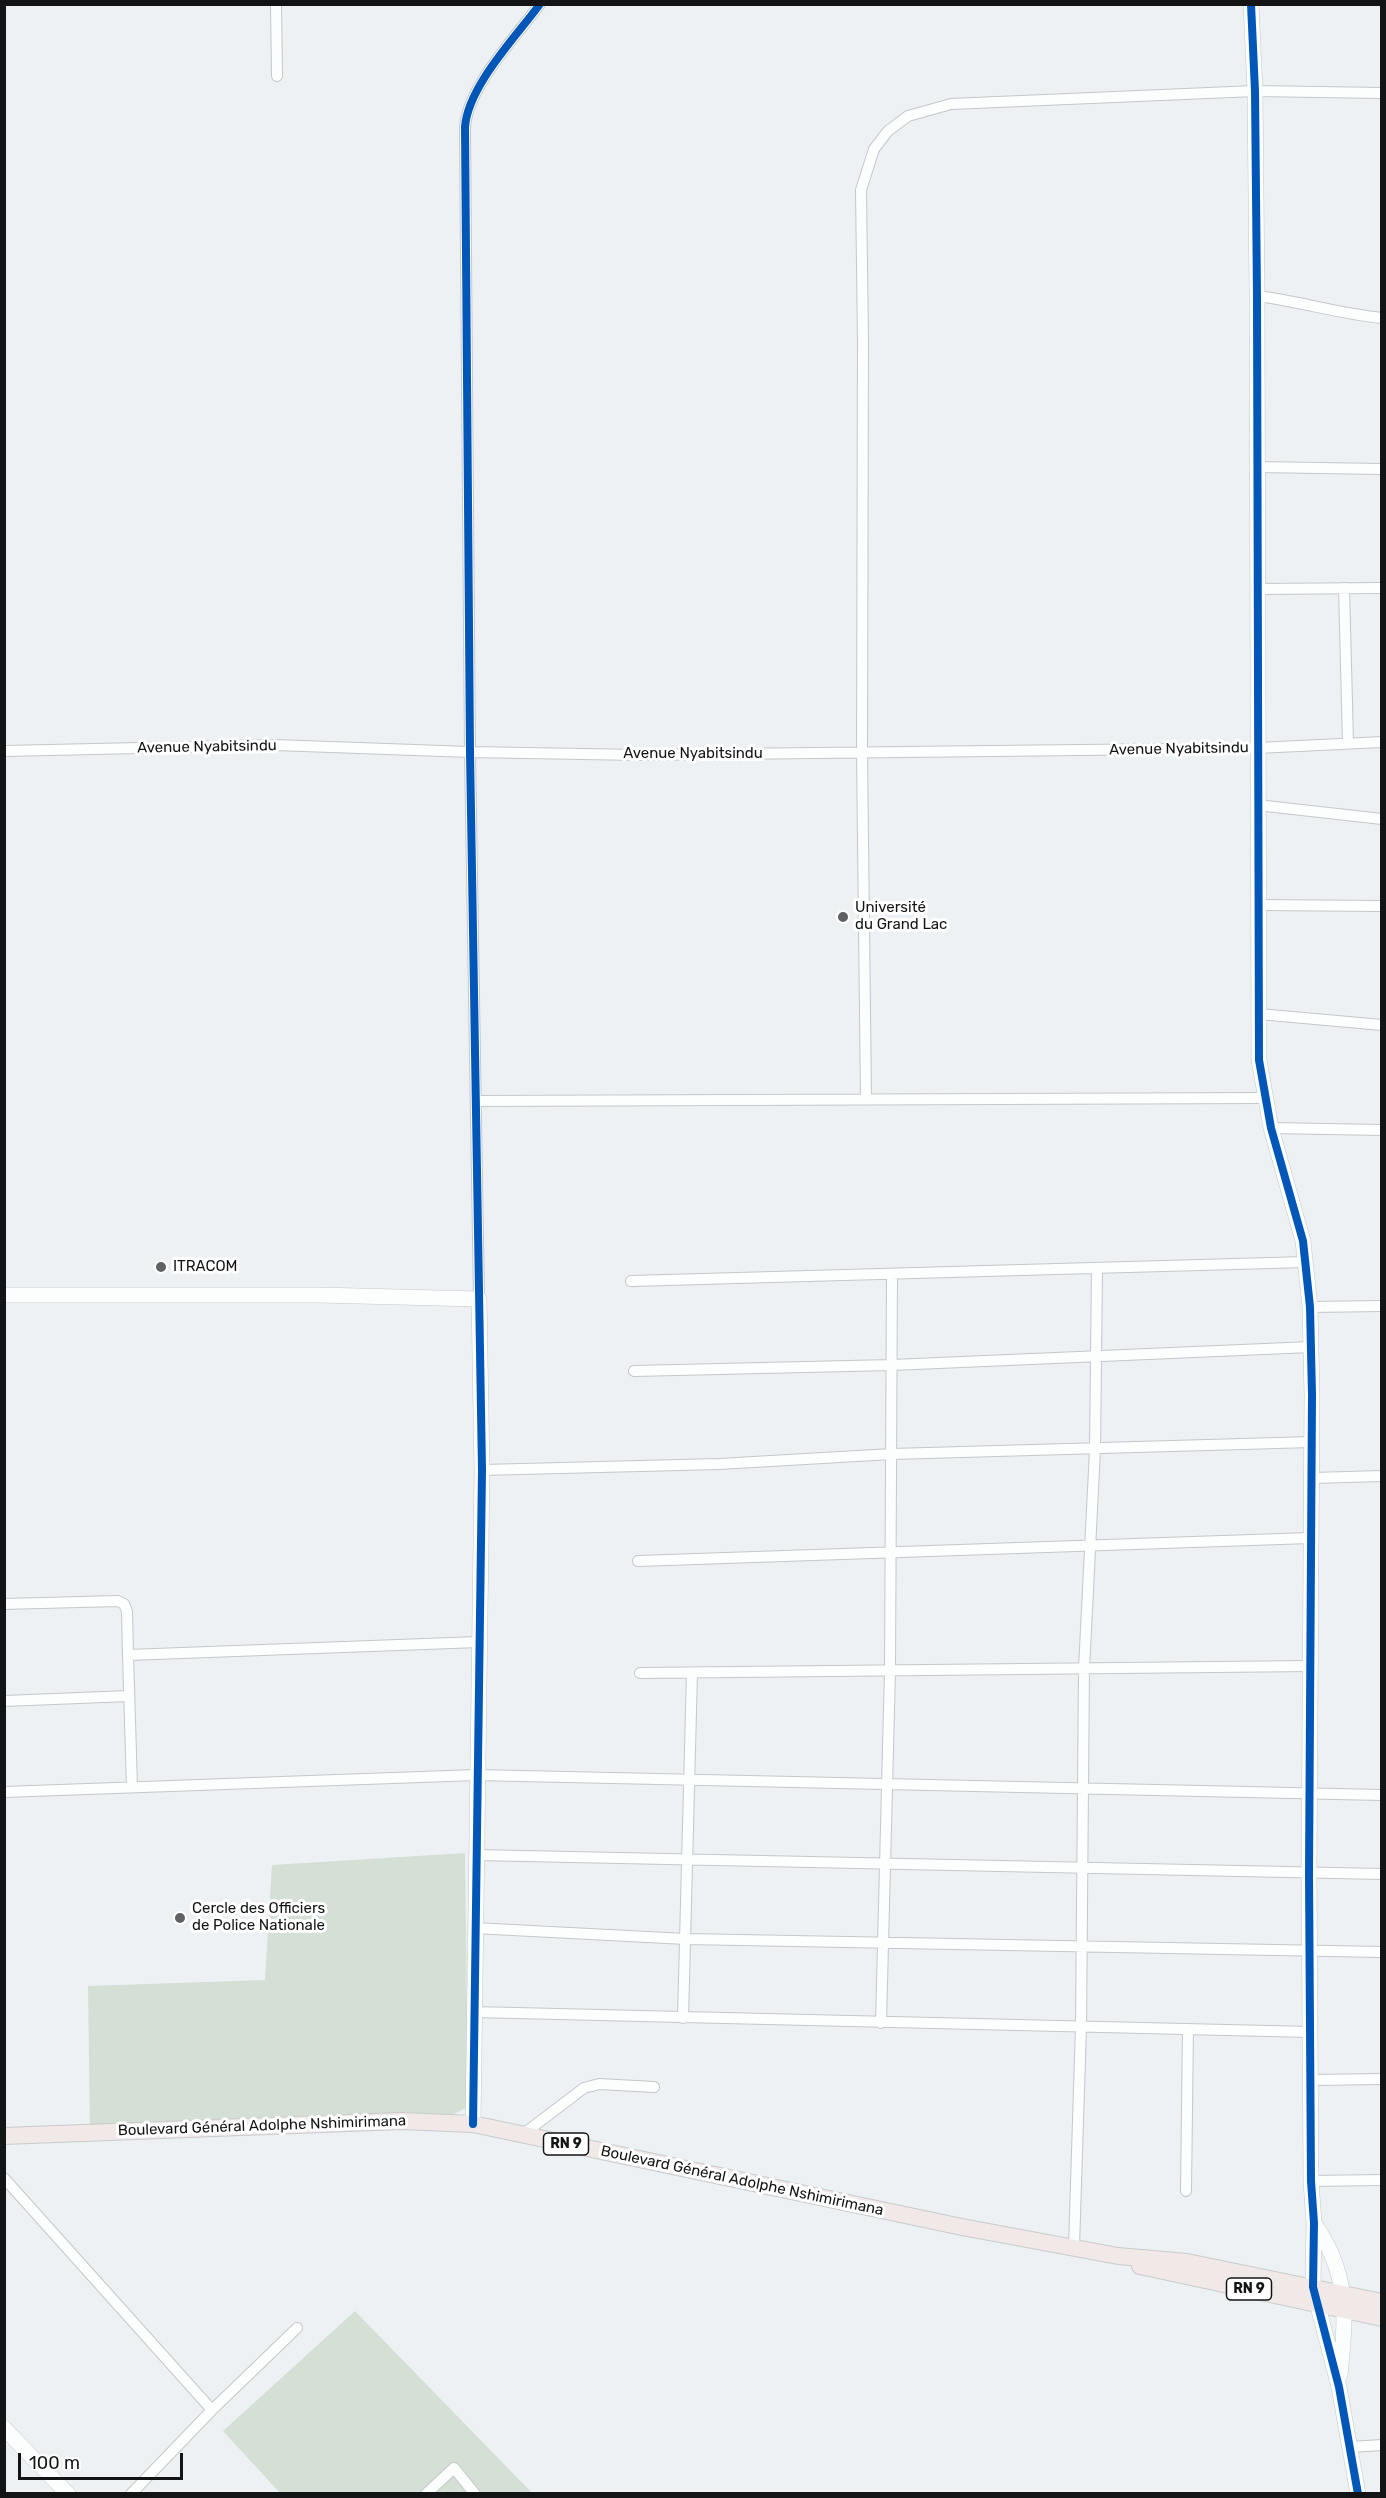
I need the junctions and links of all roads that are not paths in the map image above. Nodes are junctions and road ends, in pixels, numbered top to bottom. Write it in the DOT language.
graph roads {
  1 [pos="276,4"];
  2 [pos="540,4"];
  3 [pos="1251,4"];
  4 [pos="278,76"];
  5 [pos="1255,91"];
  6 [pos="1382,93"];
  7 [pos="1257,296"];
  8 [pos="1382,318"];
  9 [pos="1256,466"];
  10 [pos="1382,469"];
  11 [pos="1344,588"];
  12 [pos="1382,588"];
  13 [pos="1256,589"];
  14 [pos="1348,742"];
  15 [pos="1382,742"];
  16 [pos="1257,748"];
  17 [pos="4,751"];
  18 [pos="470,752"];
  19 [pos="862,753"];
  20 [pos="1257,805"];
  21 [pos="1382,819"];
  22 [pos="1258,905"];
  23 [pos="1382,906"];
  24 [pos="1258,1014"];
  25 [pos="1382,1025"];
  26 [pos="866,1098"];
  27 [pos="1264,1098"];
  28 [pos="476,1101"];
  29 [pos="1271,1128"];
  30 [pos="1382,1130"];
  31 [pos="1306,1262"];
  32 [pos="1097,1268"];
  33 [pos="892,1275"];
  34 [pos="631,1281"];
  35 [pos="4,1295"];
  36 [pos="479,1299"];
  37 [pos="1382,1306"];
  38 [pos="1310,1307"];
  39 [pos="1311,1347"];
  40 [pos="1097,1356"];
  41 [pos="892,1365"];
  42 [pos="634,1371"];
  43 [pos="1312,1442"];
  44 [pos="1095,1450"];
  45 [pos="892,1454"];
  46 [pos="482,1470"];
  47 [pos="1382,1476"];
  48 [pos="1312,1478"];
  49 [pos="1310,1538"];
  50 [pos="1092,1544"];
  51 [pos="891,1553"];
  52 [pos="638,1561"];
  53 [pos="4,1604"];
  54 [pos="479,1642"];
  55 [pos="128,1655"];
  56 [pos="1311,1666"];
  57 [pos="1084,1669"];
  58 [pos="890,1670"];
  59 [pos="640,1672"];
  60 [pos="692,1673"];
  61 [pos="129,1696"];
  62 [pos="4,1701"];
  63 [pos="476,1775"];
  64 [pos="689,1780"];
  65 [pos="886,1784"];
  66 [pos="132,1787"];
  67 [pos="1083,1787"];
  68 [pos="4,1792"];
  69 [pos="1310,1793"];
  70 [pos="1382,1794"];
  71 [pos="476,1855"];
  72 [pos="688,1859"];
  73 [pos="885,1862"];
  74 [pos="1083,1868"];
  75 [pos="1309,1873"];
  76 [pos="1382,1874"];
  77 [pos="474,1928"];
  78 [pos="686,1939"];
  79 [pos="884,1942"];
  80 [pos="1082,1946"];
  81 [pos="1309,1951"];
  82 [pos="1382,1952"];
  83 [pos="474,2012"];
  84 [pos="683,2018"];
  85 [pos="881,2023"];
  86 [pos="1081,2026"];
  87 [pos="1188,2029"];
  88 [pos="1310,2032"];
  89 [pos="1382,2079"];
  90 [pos="1311,2080"];
  91 [pos="654,2087"];
  92 [pos="473,2124"];
  93 [pos="522,2134"];
  94 [pos="4,2136"];
  95 [pos="4,2178"];
  96 [pos="1382,2180"];
  97 [pos="1311,2181"];
  98 [pos="1186,2191"];
  99 [pos="1314,2223"];
  100 [pos="1074,2247"];
  101 [pos="1315,2295"];
  102 [pos="1344,2302"];
  103 [pos="1382,2302"];
  104 [pos="1382,2318"];
  105 [pos="297,2328"];
  106 [pos="1339,2387"];
  107 [pos="212,2410"];
  108 [pos="4,2428"];
  109 [pos="1382,2445"];
  110 [pos="1350,2447"];
  111 [pos="68,2493"];
  112 [pos="131,2493"];
  113 [pos="426,2493"];
  114 [pos="474,2493"];
  115 [pos="1358,2493"];
  1 -- 4 [label="street"];
  2 -- 18 [label="street"];
  3 -- 5 [label="street"];
  5 -- 6 [label="street"];
  5 -- 7 [label="street"];
  5 -- 19 [label="street"];
  7 -- 8 [label="street"];
  7 -- 9 [label="street"];
  9 -- 10 [label="street"];
  9 -- 13 [label="street"];
  11 -- 12 [label="street"];
  11 -- 13 [label="street"];
  11 -- 14 [label="street"];
  13 -- 16 [label="street"];
  14 -- 15 [label="street, Avenue Nyabitsindu"];
  14 -- 16 [label="street, Avenue Nyabitsindu"];
  16 -- 19 [label="street, Avenue Nyabitsindu"];
  16 -- 20 [label="street"];
  17 -- 18 [label="street, Avenue Nyabitsindu"];
  18 -- 19 [label="street, Avenue Nyabitsindu"];
  18 -- 28 [label="street"];
  19 -- 26 [label="street"];
  20 -- 21 [label="street"];
  20 -- 22 [label="street"];
  22 -- 23 [label="street"];
  22 -- 24 [label="street"];
  24 -- 25 [label="street"];
  24 -- 27 [label="street"];
  26 -- 27 [label="street"];
  26 -- 28 [label="street"];
  27 -- 29 [label="street"];
  28 -- 36 [label="street"];
  29 -- 30 [label="street"];
  29 -- 31 [label="street"];
  31 -- 32 [label="street"];
  31 -- 38 [label="street"];
  32 -- 33 [label="street"];
  32 -- 40 [label="street"];
  33 -- 34 [label="street"];
  33 -- 41 [label="street"];
  35 -- 36 [label="street"];
  36 -- 46 [label="street"];
  37 -- 38 [label="street"];
  38 -- 39 [label="street"];
  39 -- 40 [label="street"];
  39 -- 43 [label="street"];
  40 -- 41 [label="street"];
  40 -- 44 [label="street"];
  41 -- 42 [label="street"];
  41 -- 45 [label="street"];
  43 -- 44 [label="street"];
  43 -- 48 [label="street"];
  44 -- 45 [label="street"];
  44 -- 50 [label="street"];
  45 -- 46 [label="street"];
  45 -- 51 [label="street"];
  46 -- 54 [label="street"];
  47 -- 48 [label="street"];
  48 -- 49 [label="street"];
  49 -- 50 [label="street"];
  49 -- 56 [label="street"];
  50 -- 51 [label="street"];
  50 -- 57 [label="street"];
  51 -- 52 [label="street"];
  51 -- 58 [label="street"];
  53 -- 55 [label="street"];
  54 -- 55 [label="street"];
  54 -- 63 [label="street"];
  55 -- 61 [label="street"];
  56 -- 57 [label="street"];
  56 -- 69 [label="street"];
  57 -- 58 [label="street"];
  57 -- 67 [label="street"];
  58 -- 60 [label="street"];
  58 -- 65 [label="street"];
  59 -- 60 [label="street"];
  60 -- 64 [label="street"];
  61 -- 62 [label="street"];
  61 -- 66 [label="street"];
  63 -- 64 [label="street"];
  63 -- 66 [label="street"];
  63 -- 71 [label="street"];
  64 -- 65 [label="street"];
  64 -- 72 [label="street"];
  65 -- 67 [label="street"];
  65 -- 73 [label="street"];
  66 -- 68 [label="street"];
  67 -- 69 [label="street"];
  67 -- 74 [label="street"];
  69 -- 70 [label="street"];
  69 -- 75 [label="street"];
  71 -- 72 [label="street"];
  71 -- 77 [label="street"];
  72 -- 73 [label="street"];
  72 -- 78 [label="street"];
  73 -- 74 [label="street"];
  73 -- 79 [label="street"];
  74 -- 75 [label="street"];
  74 -- 80 [label="street"];
  75 -- 76 [label="street"];
  75 -- 81 [label="street"];
  77 -- 78 [label="street"];
  77 -- 83 [label="street"];
  78 -- 79 [label="street"];
  78 -- 84 [label="street"];
  79 -- 80 [label="street"];
  79 -- 85 [label="street"];
  80 -- 81 [label="street"];
  80 -- 86 [label="street"];
  81 -- 82 [label="street"];
  81 -- 88 [label="street"];
  83 -- 84 [label="street"];
  83 -- 92 [label="street"];
  84 -- 85 [label="street"];
  85 -- 86 [label="street"];
  86 -- 87 [label="street"];
  86 -- 100 [label="street"];
  87 -- 88 [label="street"];
  87 -- 98 [label="street"];
  88 -- 90 [label="street"];
  89 -- 90 [label="street"];
  90 -- 97 [label="street"];
  91 -- 93 [label="street"];
  92 -- 93 [label="main road, Boulevard Général Adolphe Nshimirimana / RN 9"];
  92 -- 94 [label="main road, Boulevard Général Adolphe Nshimirimana / RN 9"];
  93 -- 100 [label="main road, Boulevard Général Adolphe Nshimirimana / RN 9"];
  95 -- 107 [label="street"];
  96 -- 97 [label="street"];
  97 -- 99 [label="street"];
  99 -- 101 [label="street"];
  99 -- 102 [label="street"];
  100 -- 101 [label="main road, Boulevard Général Adolphe Nshimirimana / RN 9"];
  101 -- 102 [label="main road, Boulevard Général Adolphe Nshimirimana / RN 9"];
  101 -- 106 [label="street"];
  102 -- 103 [label="main road, Boulevard Général Adolphe Nshimirimana / RN 9"];
  102 -- 104 [label="main road, Boulevard Général Adolphe Nshimirimana / RN 9"];
  102 -- 106 [label="street"];
  105 -- 107 [label="street"];
  106 -- 110 [label="street"];
  107 -- 112 [label="street"];
  108 -- 111 [label="street"];
  109 -- 110 [label="street"];
  110 -- 115 [label="street"];
  113 -- 114 [label="street"];
}
